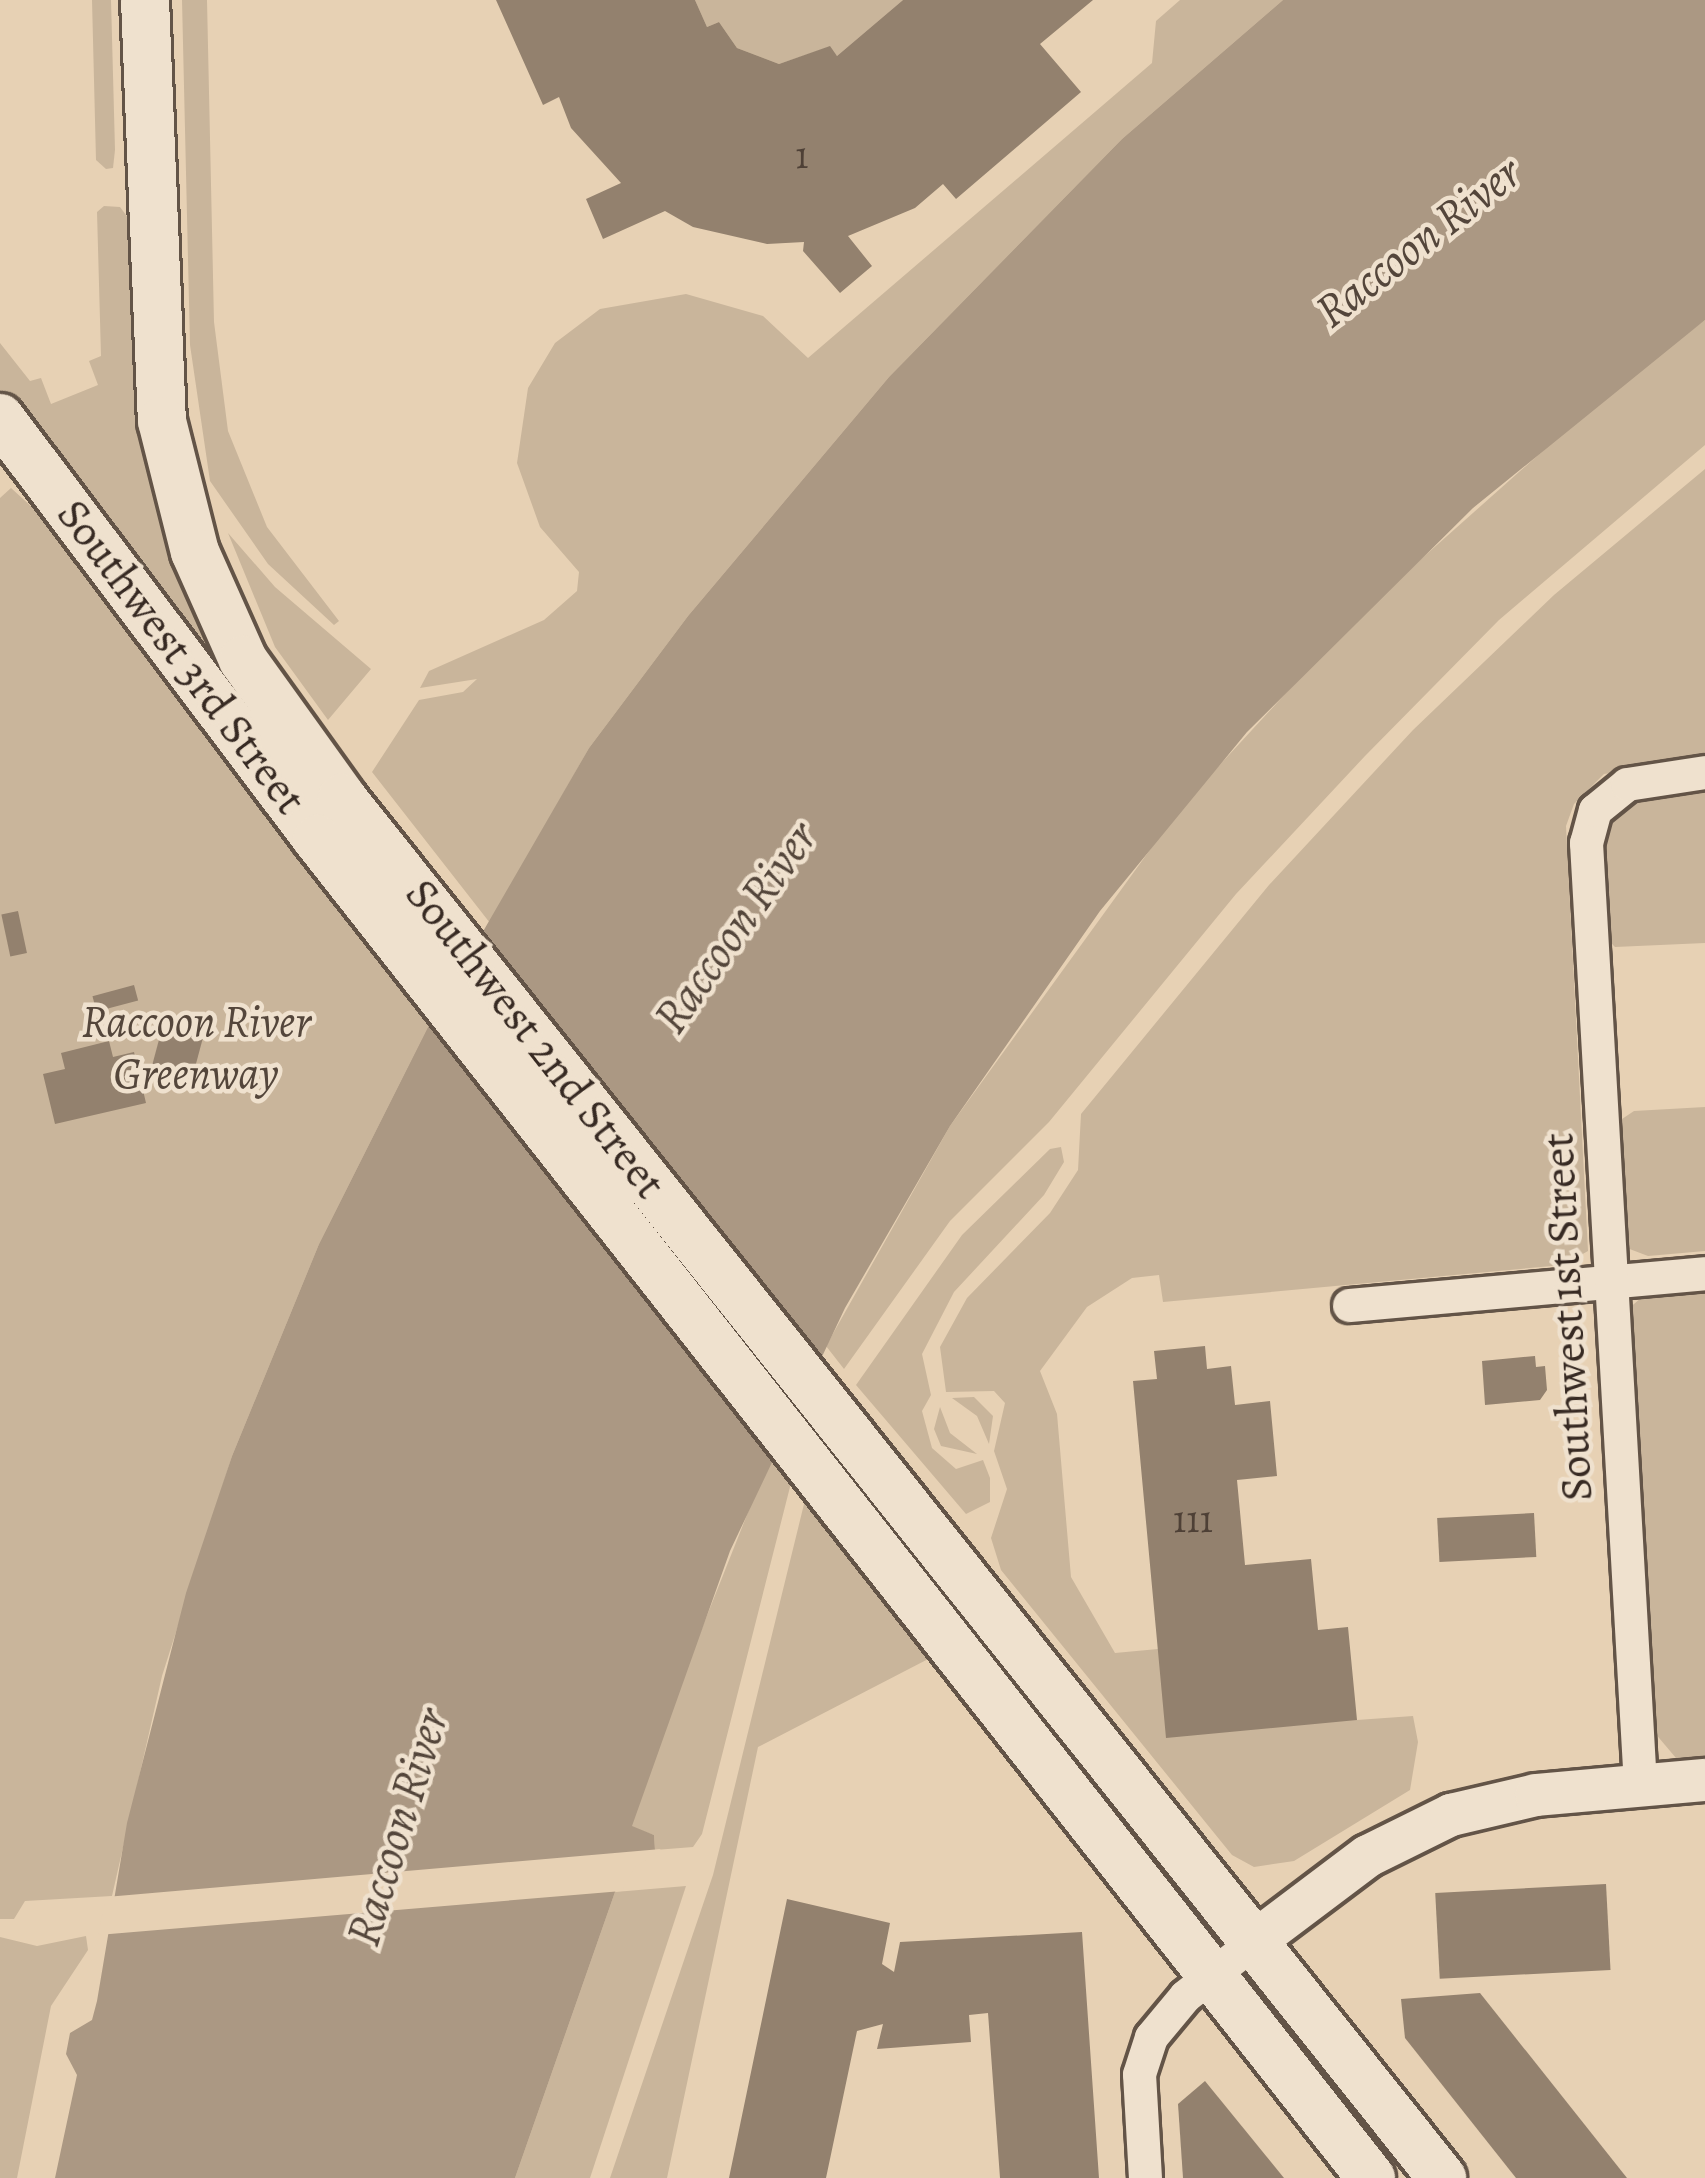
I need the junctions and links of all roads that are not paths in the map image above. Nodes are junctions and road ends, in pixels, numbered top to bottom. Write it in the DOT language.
graph roads {
  1 [pos="145,0"];
  2 [pos="0,418"];
  3 [pos="1705,772"];
  4 [pos="317,839"];
  5 [pos="1705,1273"];
  6 [pos="1611,1281"];
  7 [pos="1349,1304"];
  8 [pos="872,1501"];
  9 [pos="1705,1780"];
  10 [pos="1640,1785"];
  11 [pos="1255,1941"];
  12 [pos="1209,1974"];
  13 [pos="1145,2178"];
  14 [pos="1371,2178"];
  15 [pos="1442,2178"];
  1 -- 8 [label="main road, Southwest 2nd Street"];
  2 -- 4 [label="main road, Southwest 3rd Street"];
  3 -- 6 [label="street, Southwest 1st Street"];
  4 -- 8 [label="main road, Southwest 2nd Street"];
  5 -- 6 [label="street"];
  6 -- 7 [label="street"];
  6 -- 10 [label="street, Southwest 1st Street"];
  8 -- 11 [label="main road, Southwest 2nd Street"];
  8 -- 12 [label="main road, Southwest 2nd Street"];
  9 -- 10 [label="street"];
  10 -- 11 [label="street"];
  11 -- 12 [label="street"];
  11 -- 15 [label="main road, Southwest 2nd Street"];
  12 -- 13 [label="street"];
  12 -- 14 [label="main road, Southwest 2nd Street"];
}
